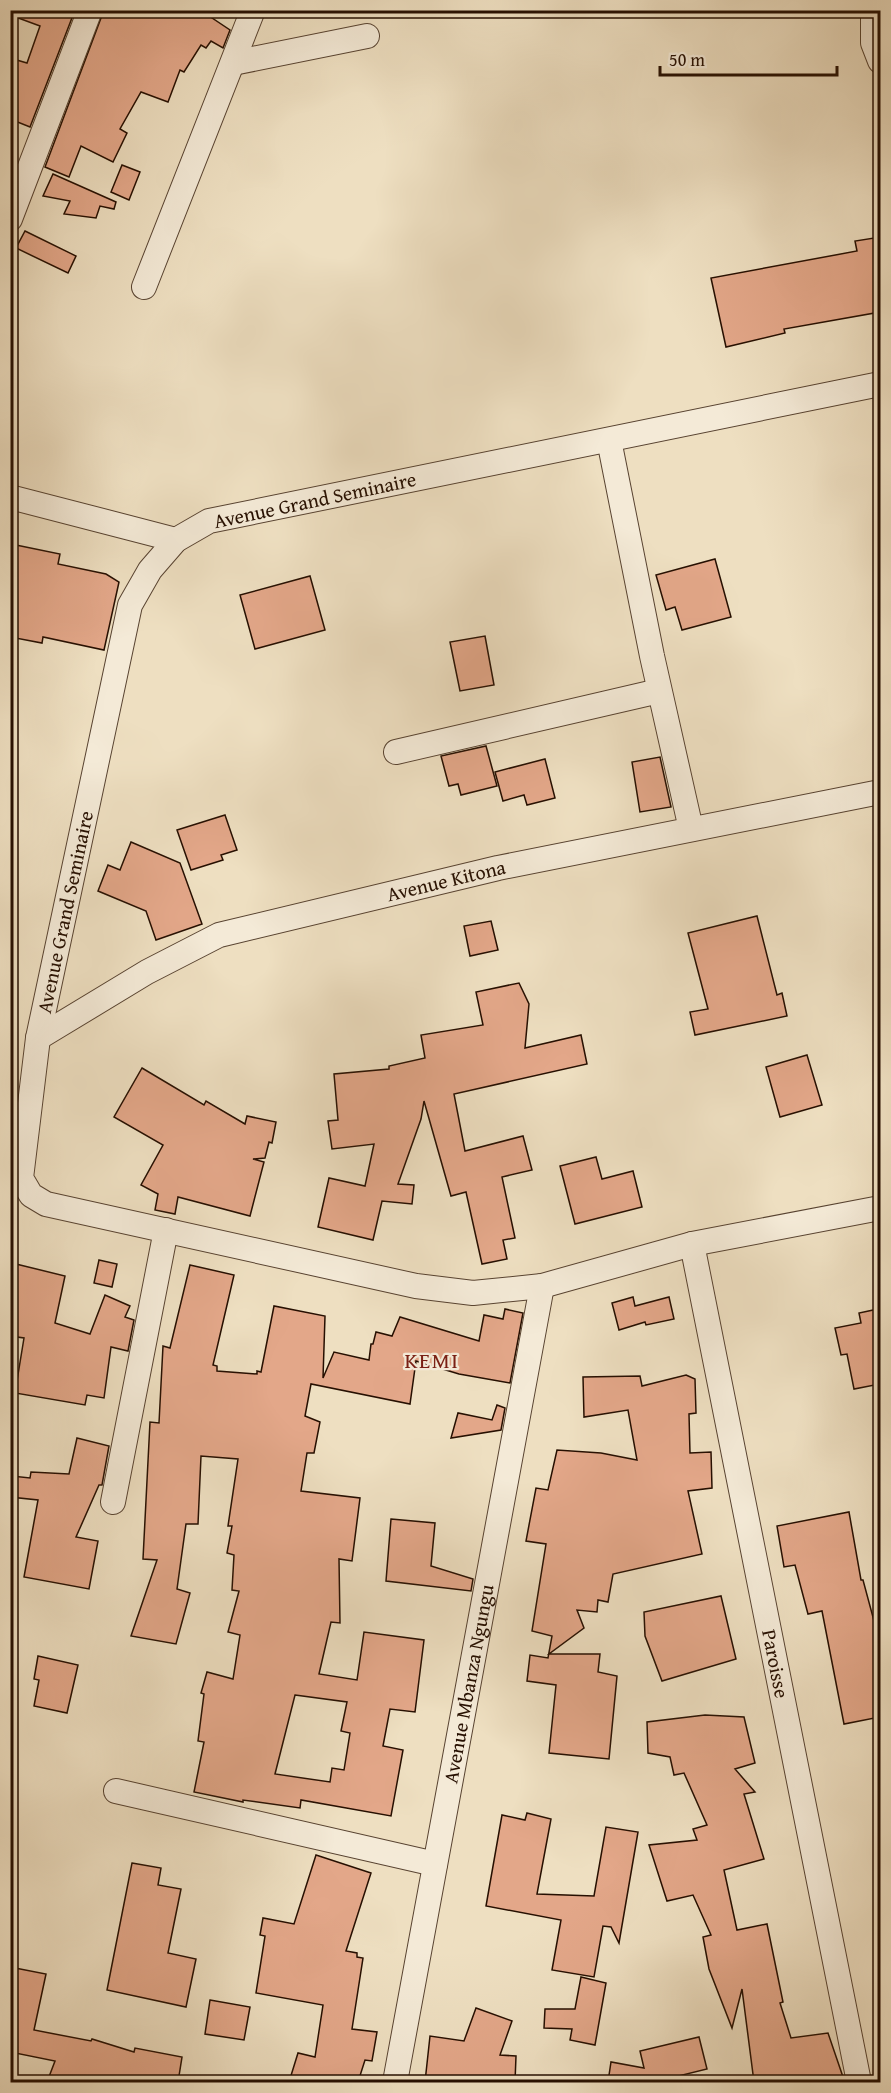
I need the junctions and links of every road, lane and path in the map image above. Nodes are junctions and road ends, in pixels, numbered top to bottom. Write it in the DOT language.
graph roads {
  1 [pos="90,10"];
  2 [pos="253,10"];
  3 [pos="873,10"];
  4 [pos="367,36"];
  5 [pos="880,61"];
  6 [pos="233,63"];
  7 [pos="10,219"];
  8 [pos="144,287"];
  9 [pos="880,384"];
  10 [pos="609,440"];
  11 [pos="10,497"];
  12 [pos="176,540"];
  13 [pos="659,691"];
  14 [pos="396,753"];
  15 [pos="880,792"];
  16 [pos="691,829"];
  17 [pos="38,1038"];
  18 [pos="880,1208"];
  19 [pos="166,1230"];
  20 [pos="692,1244"];
  21 [pos="542,1286"];
  22 [pos="113,1502"];
  23 [pos="116,1791"];
  24 [pos="435,1864"];
  25 [pos="395,2082"];
  26 [pos="859,2082"];
  1 -- 7 [label="street"];
  2 -- 6 [label="street"];
  3 -- 5 [label="street"];
  4 -- 6 [label="street"];
  6 -- 8 [label="street"];
  9 -- 10 [label="street, Avenue Grand Seminaire"];
  10 -- 12 [label="street, Avenue Grand Seminaire"];
  10 -- 13 [label="street"];
  11 -- 12 [label="street"];
  12 -- 17 [label="street, Avenue Grand Seminaire"];
  13 -- 14 [label="street"];
  13 -- 16 [label="street"];
  15 -- 16 [label="street, Avenue Kitona"];
  16 -- 17 [label="street, Avenue Kitona"];
  17 -- 19 [label="street, Avenue Grand Seminaire"];
  18 -- 20 [label="street"];
  19 -- 21 [label="street"];
  19 -- 22 [label="street"];
  20 -- 21 [label="street"];
  20 -- 26 [label="street, Paroisse"];
  21 -- 24 [label="street, Avenue Mbanza Ngungu"];
  23 -- 24 [label="street"];
  24 -- 25 [label="street, Avenue Mbanza Ngungu"];
}
